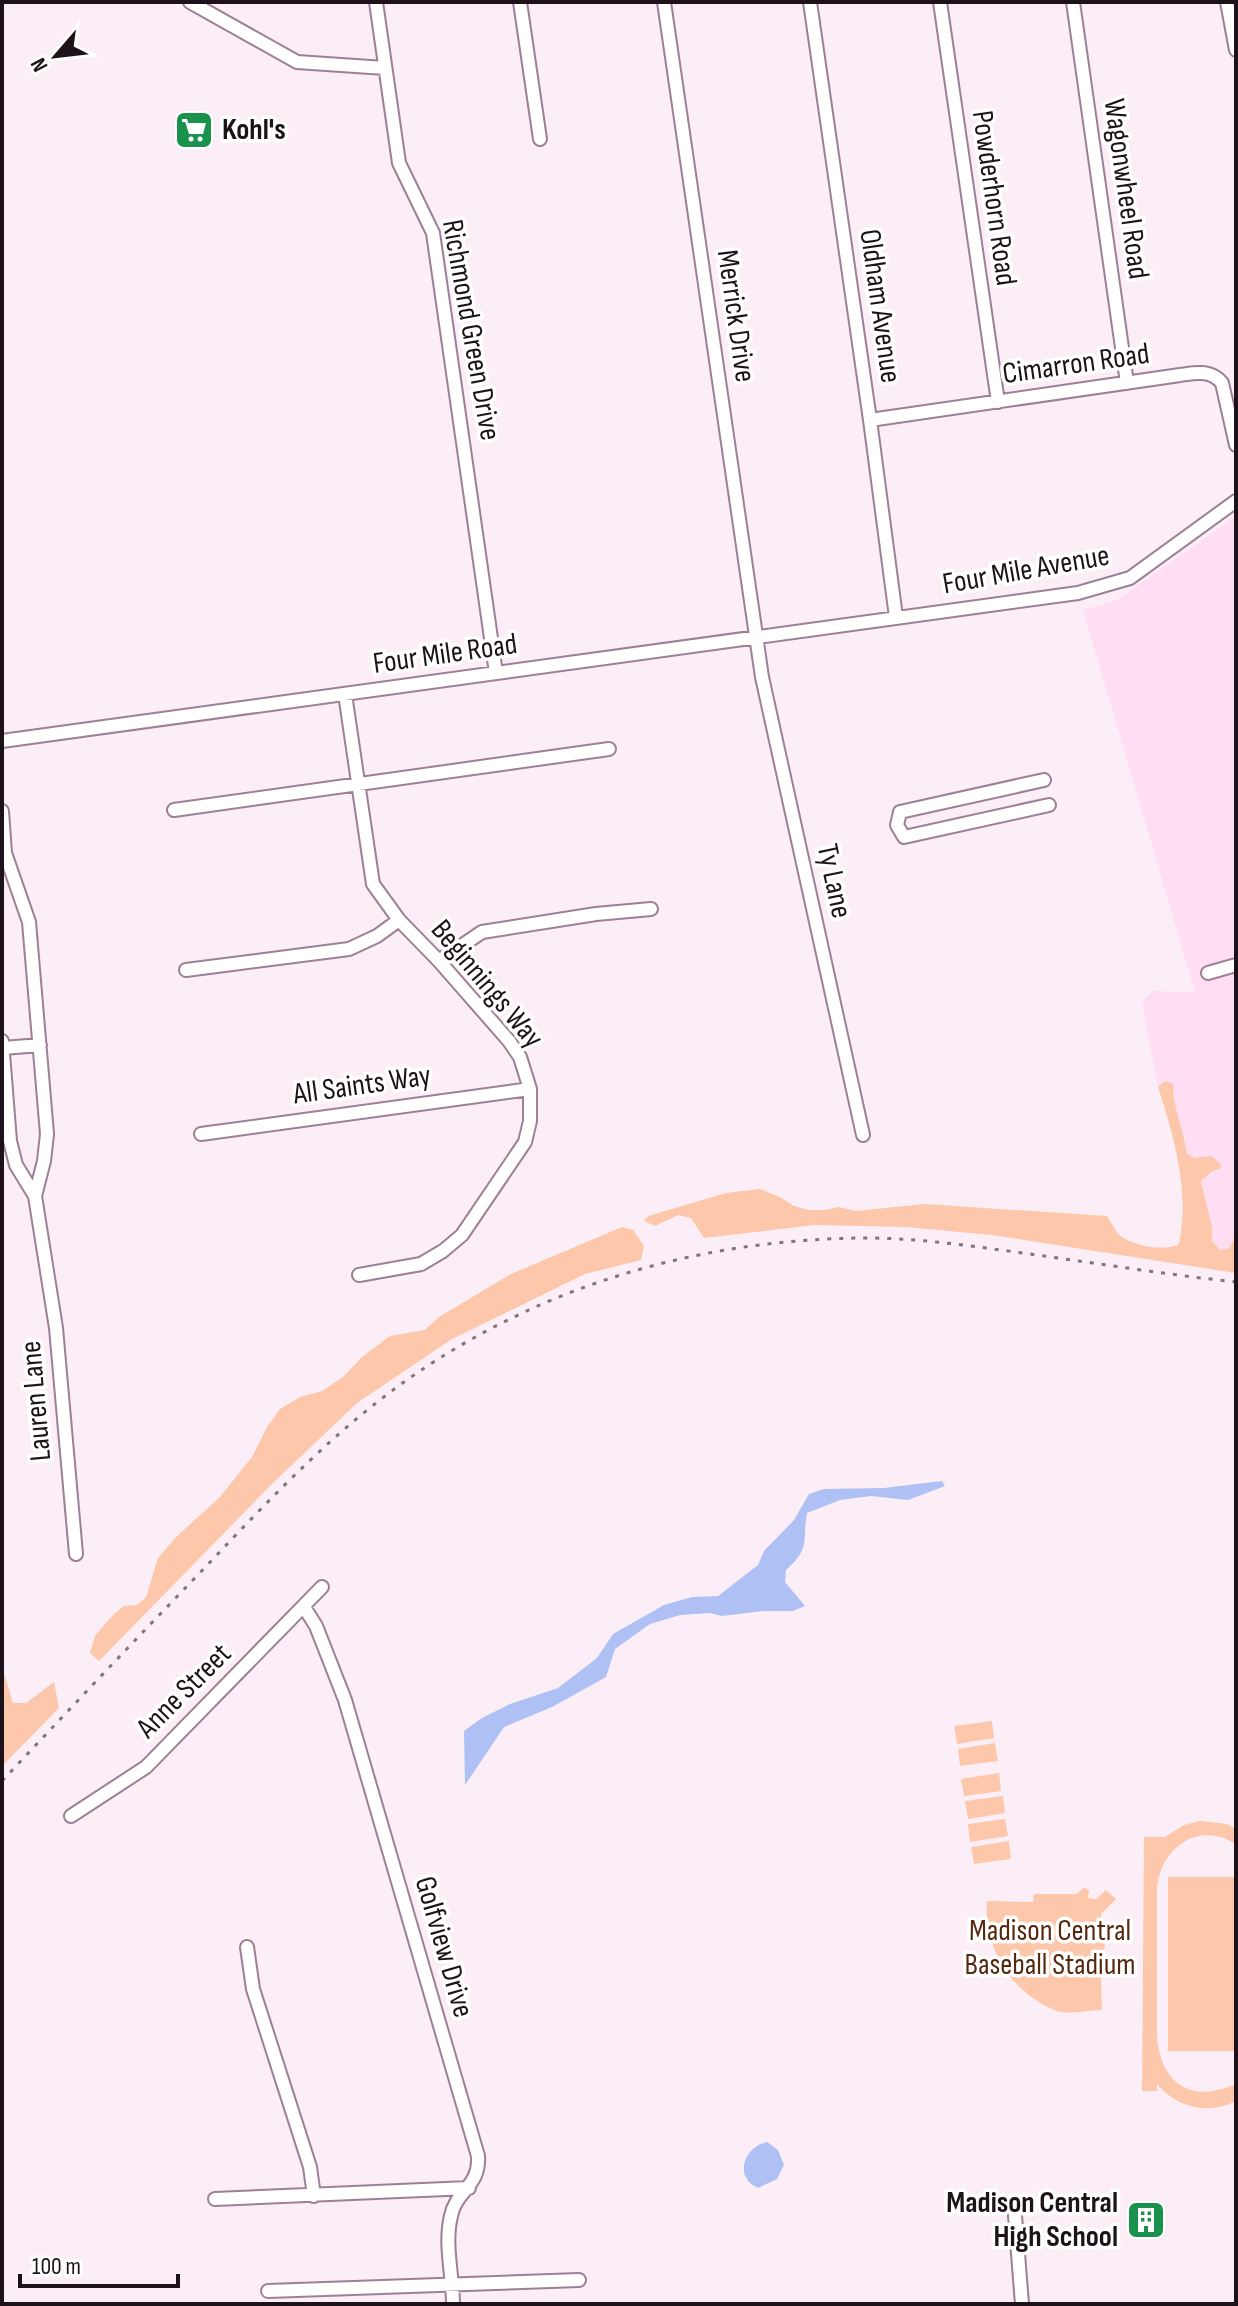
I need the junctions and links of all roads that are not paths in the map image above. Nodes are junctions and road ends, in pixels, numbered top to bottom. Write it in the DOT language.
graph roads {
  1 [pos="190,2"];
  2 [pos="376,2"];
  3 [pos="520,2"];
  4 [pos="664,2"];
  5 [pos="810,2"];
  6 [pos="940,2"];
  7 [pos="1073,2"];
  8 [pos="1227,2"];
  9 [pos="1236,50"];
  10 [pos="385,68"];
  11 [pos="540,139"];
  12 [pos="1127,383"];
  13 [pos="998,402"];
  14 [pos="870,420"];
  15 [pos="1236,445"];
  16 [pos="1236,501"];
  17 [pos="896,617"];
  18 [pos="756,638"];
  19 [pos="496,673"];
  20 [pos="345,694"];
  21 [pos="2,741"];
  22 [pos="609,749"];
  23 [pos="1044,780"];
  24 [pos="359,784"];
  25 [pos="1049,805"];
  26 [pos="174,810"];
  27 [pos="2,811"];
  28 [pos="4,859"];
  29 [pos="651,909"];
  30 [pos="399,920"];
  31 [pos="439,961"];
  32 [pos="1236,965"];
  33 [pos="186,970"];
  34 [pos="1208,973"];
  35 [pos="2,1041"];
  36 [pos="40,1045"];
  37 [pos="3,1048"];
  38 [pos="530,1089"];
  39 [pos="201,1134"];
  40 [pos="863,1135"];
  41 [pos="35,1196"];
  42 [pos="359,1275"];
  43 [pos="76,1554"];
  44 [pos="322,1587"];
  45 [pos="304,1607"];
  46 [pos="71,1816"];
  47 [pos="247,1947"];
  48 [pos="469,2188"];
  49 [pos="314,2196"];
  50 [pos="215,2199"];
  51 [pos="1014,2203"];
  52 [pos="579,2280"];
  53 [pos="453,2285"];
  54 [pos="268,2291"];
  55 [pos="453,2304"];
  56 [pos="1022,2304"];
  1 -- 10 [label="street"];
  2 -- 10 [label="street, Richmond Green Drive"];
  3 -- 11 [label="street"];
  4 -- 18 [label="street, Merrick Drive"];
  5 -- 14 [label="street, Oldham Avenue"];
  6 -- 13 [label="street, Powderhorn Road"];
  7 -- 12 [label="street, Wagonwheel Road"];
  8 -- 9 [label="street"];
  10 -- 19 [label="street, Richmond Green Drive"];
  12 -- 13 [label="street, Cimarron Road"];
  12 -- 15 [label="street, Cimarron Road"];
  13 -- 14 [label="street, Cimarron Road"];
  14 -- 17 [label="street, Oldham Avenue"];
  16 -- 17 [label="street, Four Mile Avenue"];
  17 -- 18 [label="street, Four Mile Road"];
  18 -- 19 [label="street, Four Mile Road"];
  18 -- 40 [label="street, Ty Lane"];
  19 -- 20 [label="street, Four Mile Road"];
  20 -- 21 [label="street, Four Mile Road"];
  20 -- 24 [label="street, Beginnings Way"];
  22 -- 24 [label="street"];
  23 -- 25 [label="street"];
  24 -- 26 [label="street"];
  24 -- 30 [label="street, Beginnings Way"];
  27 -- 28 [label="street, Lauren Lane"];
  28 -- 36 [label="street, Lauren Lane"];
  29 -- 31 [label="street"];
  30 -- 31 [label="street, Beginnings Way"];
  30 -- 33 [label="street"];
  31 -- 38 [label="street, Beginnings Way"];
  32 -- 34 [label="street"];
  35 -- 37 [label="street, Lauren Lane"];
  36 -- 37 [label="street"];
  36 -- 41 [label="street, Lauren Lane"];
  37 -- 41 [label="street, Lauren Lane"];
  38 -- 39 [label="street, All Saints Way"];
  38 -- 42 [label="street, Beginnings Way"];
  41 -- 43 [label="street, Lauren Lane"];
  44 -- 45 [label="street, Anne Street"];
  45 -- 46 [label="street, Anne Street"];
  45 -- 48 [label="street, Golfview Drive"];
  47 -- 49 [label="street"];
  48 -- 49 [label="street"];
  48 -- 53 [label="street, Golfview Drive"];
  49 -- 50 [label="street"];
  51 -- 56 [label="street"];
  52 -- 53 [label="street"];
  53 -- 54 [label="street"];
  53 -- 55 [label="street, Golfview Drive"];
}
